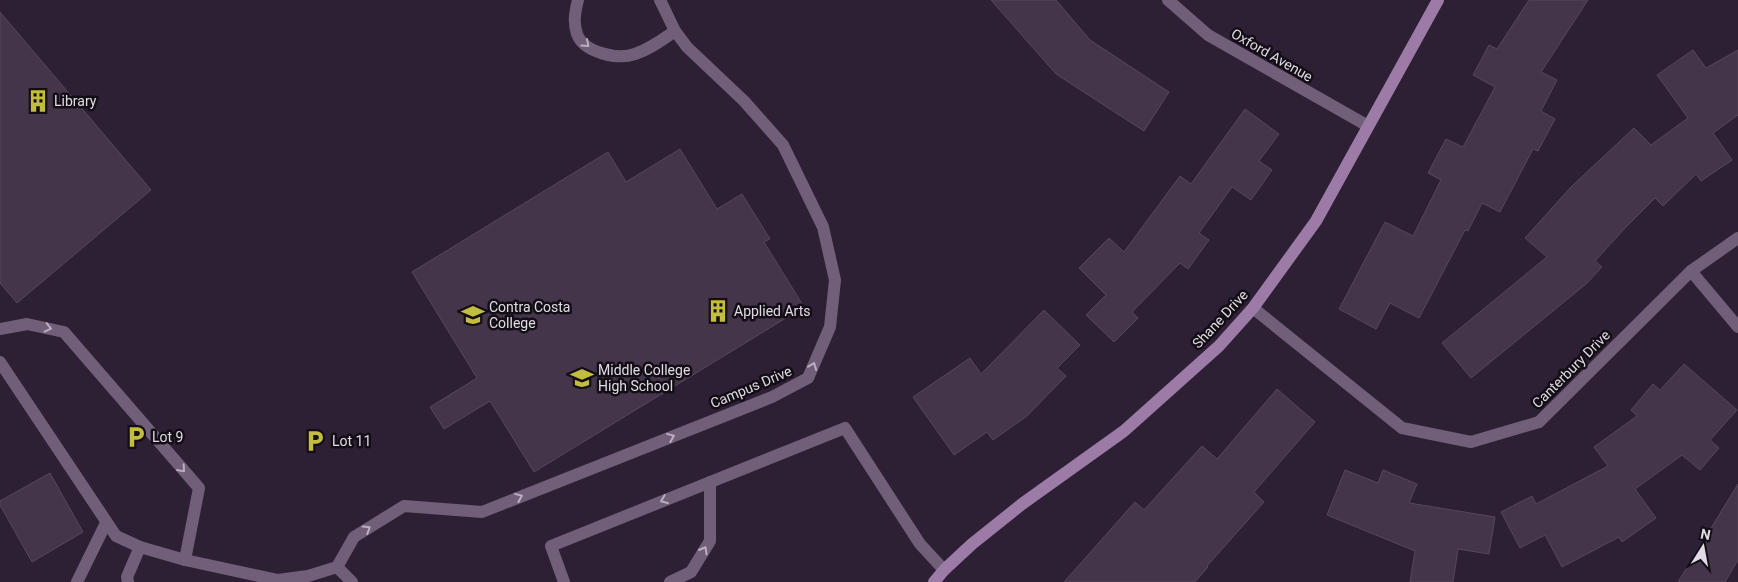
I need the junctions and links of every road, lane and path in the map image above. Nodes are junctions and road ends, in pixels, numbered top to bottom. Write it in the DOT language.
graph roads {
  1 [pos="578,0"];
  2 [pos="660,0"];
  3 [pos="1168,0"];
  4 [pos="1438,0"];
  5 [pos="675,31"];
  6 [pos="1368,126"];
  7 [pos="1738,238"];
  8 [pos="1691,271"];
  9 [pos="1253,308"];
  10 [pos="1738,327"];
  11 [pos="0,329"];
  12 [pos="0,362"];
  13 [pos="710,482"];
  14 [pos="106,523"];
  15 [pos="140,547"];
  16 [pos="184,560"];
  17 [pos="337,567"];
  18 [pos="944,570"];
  19 [pos="277,581"];
  20 [pos="77,582"];
  21 [pos="128,582"];
  22 [pos="352,582"];
  23 [pos="564,582"];
  24 [pos="670,582"];
  25 [pos="934,582"];
  1 -- 5 [label="street, one-way"];
  2 -- 5 [label="street, Campus Drive"];
  3 -- 6 [label="street, Oxford Avenue"];
  4 -- 6 [label="street, Shane Drive"];
  17 -- 5 [label="street, Campus Drive, one-way"];
  6 -- 9 [label="street, Shane Drive"];
  7 -- 8 [label="street, Canterbury Drive"];
  8 -- 9 [label="street, Canterbury Drive"];
  8 -- 10 [label="street"];
  9 -- 18 [label="street, Shane Drive"];
  11 -- 16 [label="street, one-way"];
  12 -- 14 [label="street"];
  13 -- 18 [label="street"];
  13 -- 23 [label="street, one-way"];
  24 -- 13 [label="street, one-way"];
  14 -- 15 [label="street"];
  14 -- 20 [label="street"];
  15 -- 16 [label="street"];
  15 -- 21 [label="street"];
  16 -- 19 [label="street"];
  17 -- 19 [label="street"];
  17 -- 22 [label="street"];
  18 -- 25 [label="street, Shane Drive"];
}
